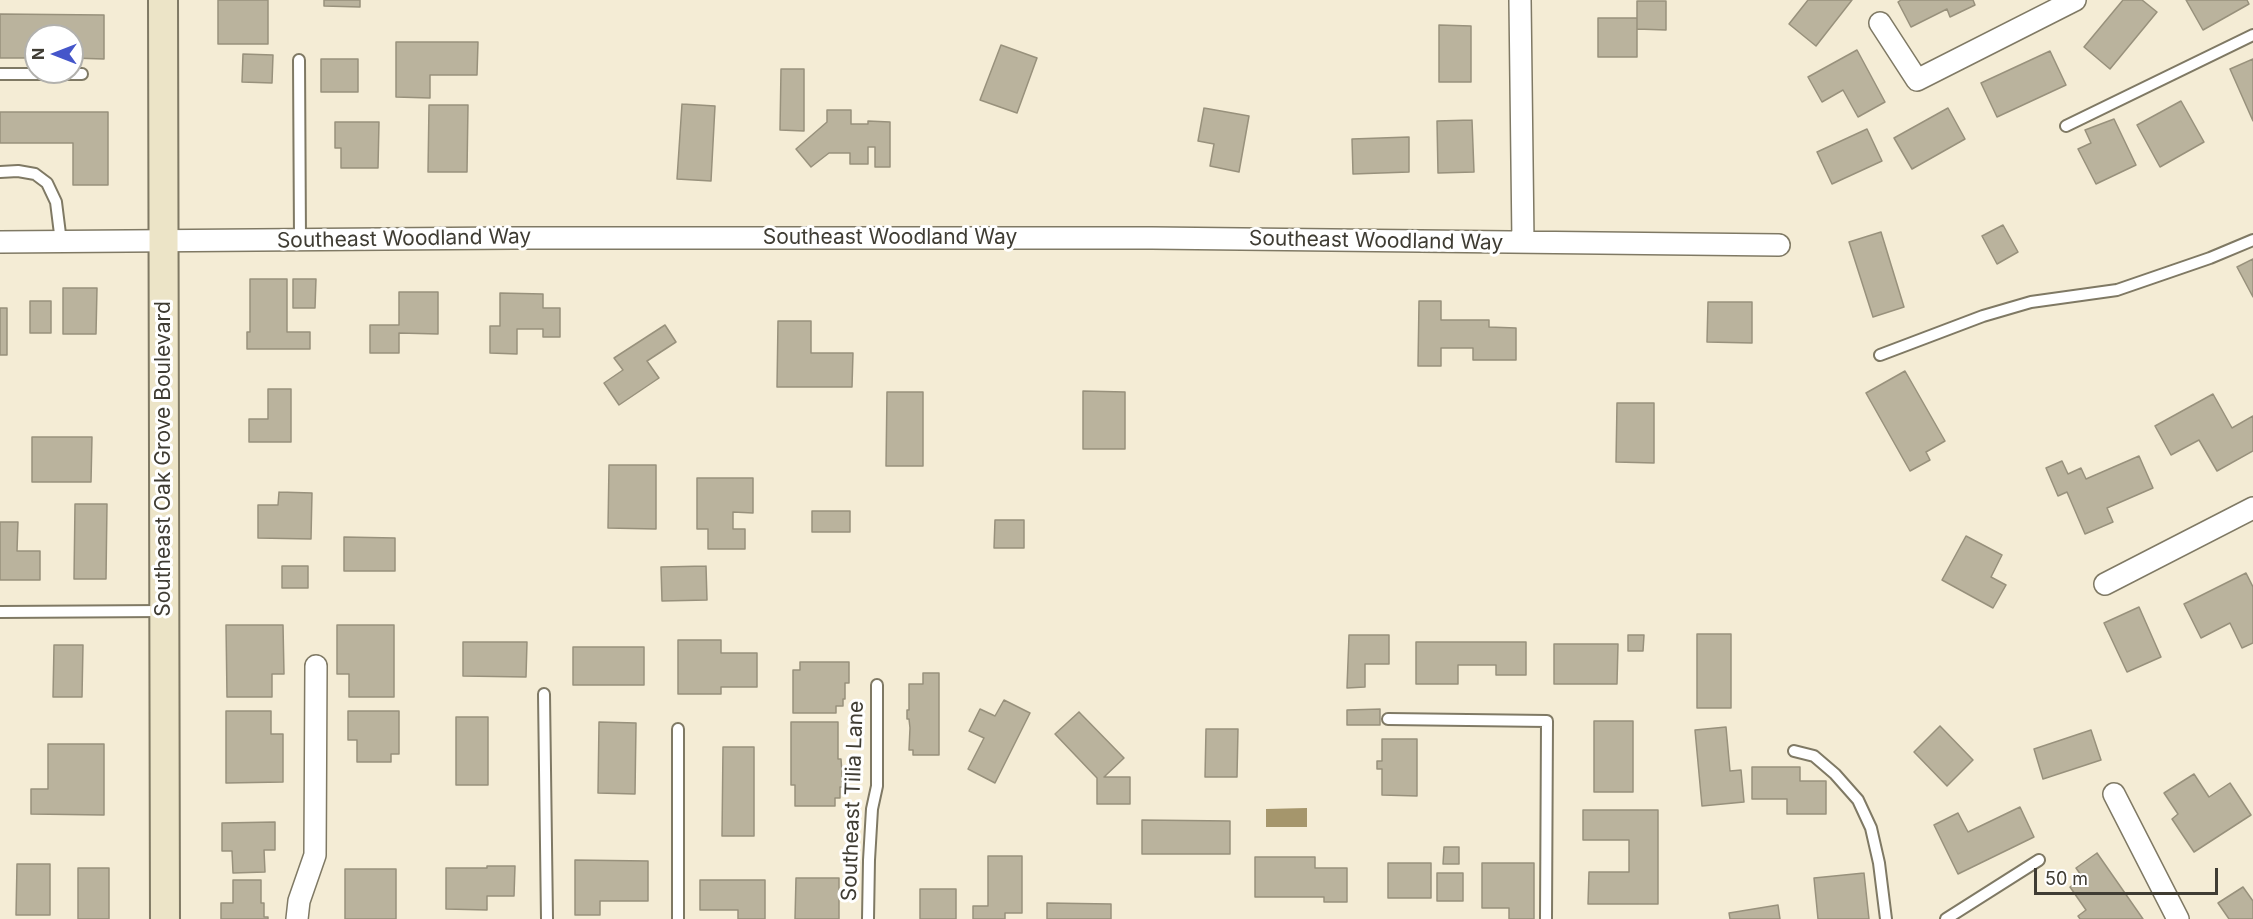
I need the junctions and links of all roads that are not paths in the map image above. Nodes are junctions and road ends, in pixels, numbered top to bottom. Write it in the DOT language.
graph roads {
  1 [pos="163,0"];
  2 [pos="1520,0"];
  3 [pos="2075,0"];
  4 [pos="1880,23"];
  5 [pos="2253,35"];
  6 [pos="299,60"];
  7 [pos="0,74"];
  8 [pos="24,74"];
  9 [pos="2066,126"];
  10 [pos="0,172"];
  11 [pos="300,240"];
  12 [pos="2253,240"];
  13 [pos="0,242"];
  14 [pos="61,242"];
  15 [pos="164,242"];
  16 [pos="1523,242"];
  17 [pos="1779,245"];
  18 [pos="1880,355"];
  19 [pos="2253,508"];
  20 [pos="2105,584"];
  21 [pos="165,611"];
  22 [pos="0,612"];
  23 [pos="316,666"];
  24 [pos="878,685"];
  25 [pos="544,694"];
  26 [pos="1388,719"];
  27 [pos="678,729"];
  28 [pos="1794,751"];
  29 [pos="2114,794"];
  30 [pos="2038,860"];
  31 [pos="165,919"];
  32 [pos="297,919"];
  33 [pos="547,919"];
  34 [pos="678,919"];
  35 [pos="868,919"];
  36 [pos="1546,919"];
  37 [pos="1886,919"];
  38 [pos="1946,919"];
  39 [pos="2178,919"];
  1 -- 15 [label="street, Southeast Oak Grove Boulevard"];
  2 -- 16 [label="street"];
  3 -- 4 [label="street"];
  5 -- 9 [label="lane"];
  6 -- 11 [label="lane"];
  7 -- 8 [label="lane"];
  10 -- 14 [label="lane"];
  11 -- 15 [label="street, Southeast Woodland Way"];
  11 -- 16 [label="street, Southeast Woodland Way"];
  12 -- 18 [label="lane"];
  13 -- 14 [label="street, Southeast Woodland Way"];
  14 -- 15 [label="street, Southeast Woodland Way"];
  15 -- 21 [label="street, Southeast Oak Grove Boulevard"];
  16 -- 17 [label="street, Southeast Woodland Way"];
  19 -- 20 [label="street"];
  21 -- 22 [label="lane"];
  21 -- 31 [label="street, Southeast Oak Grove Boulevard"];
  23 -- 32 [label="street"];
  24 -- 35 [label="lane, Southeast Tilia Lane"];
  25 -- 33 [label="lane"];
  26 -- 36 [label="lane"];
  27 -- 34 [label="lane"];
  28 -- 37 [label="lane"];
  29 -- 39 [label="street"];
  30 -- 38 [label="lane"];
}
